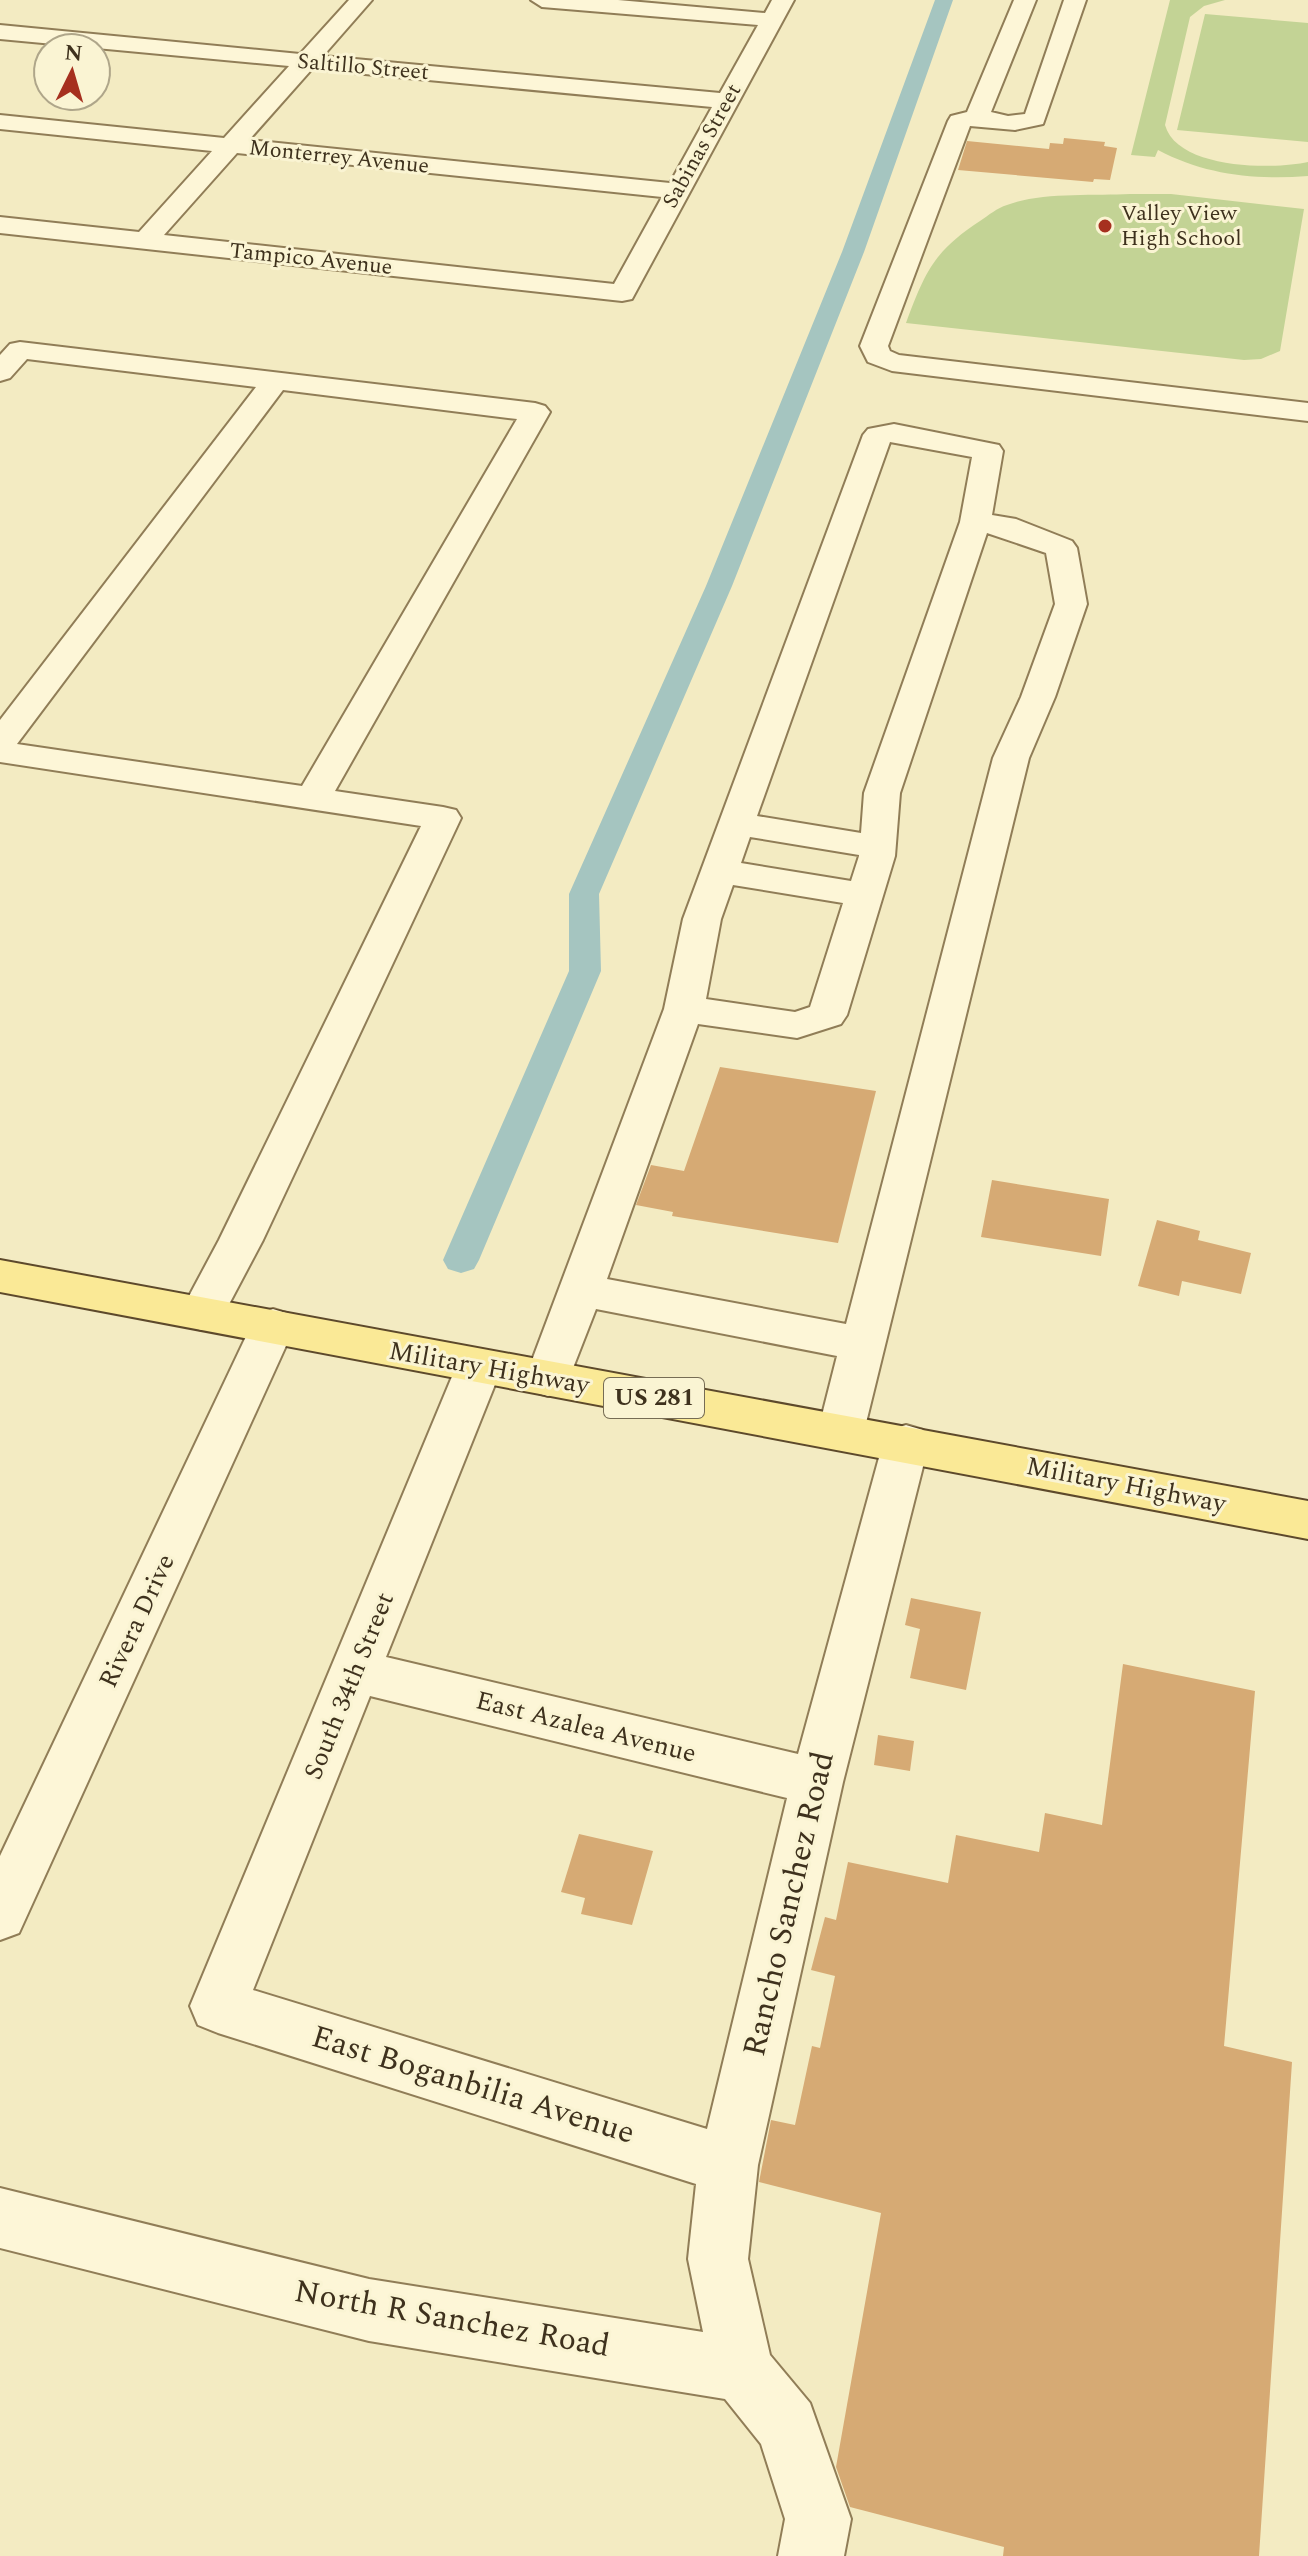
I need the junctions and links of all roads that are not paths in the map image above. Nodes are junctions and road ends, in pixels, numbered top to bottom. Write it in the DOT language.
graph roads {
  1 [pos="361,0"];
  2 [pos="542,0"];
  3 [pos="1025,0"];
  4 [pos="1075,0"];
  5 [pos="778,10"];
  6 [pos="0,32"];
  7 [pos="1003,53"];
  8 [pos="1055,58"];
  9 [pos="307,62"];
  10 [pos="726,101"];
  11 [pos="980,117"];
  12 [pos="0,122"];
  13 [pos="229,146"];
  14 [pos="678,191"];
  15 [pos="0,225"];
  16 [pos="145,241"];
  17 [pos="622,293"];
  18 [pos="0,372"];
  19 [pos="275,382"];
  20 [pos="1308,412"];
  21 [pos="975,522"];
  22 [pos="0,743"];
  23 [pos="0,752"];
  24 [pos="313,799"];
  25 [pos="737,824"];
  26 [pos="878,847"];
  27 [pos="720,871"];
  28 [pos="865,895"];
  29 [pos="684,1009"];
  30 [pos="0,1276"];
  31 [pos="580,1290"];
  32 [pos="202,1313"];
  33 [pos="273,1326"];
  34 [pos="863,1344"];
  35 [pos="479,1367"];
  36 [pos="548,1379"];
  37 [pos="841,1431"];
  38 [pos="906,1443"];
  39 [pos="1308,1520"];
  40 [pos="355,1671"];
  41 [pos="817,1782"];
  42 [pos="0,1915"];
  43 [pos="218,2006"];
  44 [pos="728,2165"];
  45 [pos="0,2218"];
  46 [pos="742,2370"];
  47 [pos="814,2537"];
  1 -- 9 [label="street"];
  2 -- 5 [label="street"];
  3 -- 7 [label="street"];
  4 -- 8 [label="street"];
  5 -- 10 [label="street, Sabinas Street"];
  6 -- 9 [label="street, Saltillo Street"];
  7 -- 8 [label="street"];
  7 -- 11 [label="street"];
  8 -- 11 [label="street"];
  9 -- 10 [label="street, Saltillo Street"];
  9 -- 13 [label="street"];
  10 -- 14 [label="street, Sabinas Street"];
  11 -- 20 [label="street"];
  12 -- 13 [label="street, Monterrey Avenue"];
  13 -- 14 [label="street, Monterrey Avenue"];
  13 -- 16 [label="street"];
  14 -- 17 [label="street, Sabinas Street"];
  15 -- 16 [label="street, Tampico Avenue"];
  16 -- 17 [label="street, Tampico Avenue"];
  18 -- 19 [label="street"];
  19 -- 22 [label="street"];
  19 -- 24 [label="street"];
  21 -- 25 [label="street"];
  21 -- 26 [label="street"];
  21 -- 34 [label="street"];
  23 -- 24 [label="street"];
  24 -- 32 [label="street"];
  25 -- 26 [label="street"];
  25 -- 27 [label="street"];
  26 -- 28 [label="street"];
  27 -- 28 [label="street"];
  27 -- 29 [label="street"];
  28 -- 29 [label="street"];
  29 -- 31 [label="street"];
  30 -- 32 [label="main road, Military Highway / US 281"];
  31 -- 34 [label="street"];
  31 -- 36 [label="street"];
  32 -- 33 [label="main road, Military Highway / US 281"];
  33 -- 35 [label="main road, Military Highway / US 281"];
  33 -- 42 [label="street, Rivera Drive"];
  34 -- 37 [label="street"];
  35 -- 36 [label="main road, Military Highway / US 281"];
  35 -- 40 [label="street, South 34th Street"];
  36 -- 37 [label="main road, Military Highway / US 281"];
  37 -- 38 [label="main road, Military Highway / US 281"];
  38 -- 39 [label="main road, Military Highway / US 281"];
  38 -- 41 [label="street, Rancho Sanchez Road"];
  40 -- 41 [label="street, East Azalea Avenue"];
  40 -- 43 [label="street, South 34th Street"];
  41 -- 44 [label="street, Rancho Sanchez Road"];
  43 -- 44 [label="street, East Boganbilia Avenue"];
  44 -- 46 [label="street, Rancho Sanchez Road"];
  45 -- 46 [label="street, North R Sanchez Road"];
  46 -- 47 [label="street"];
}
